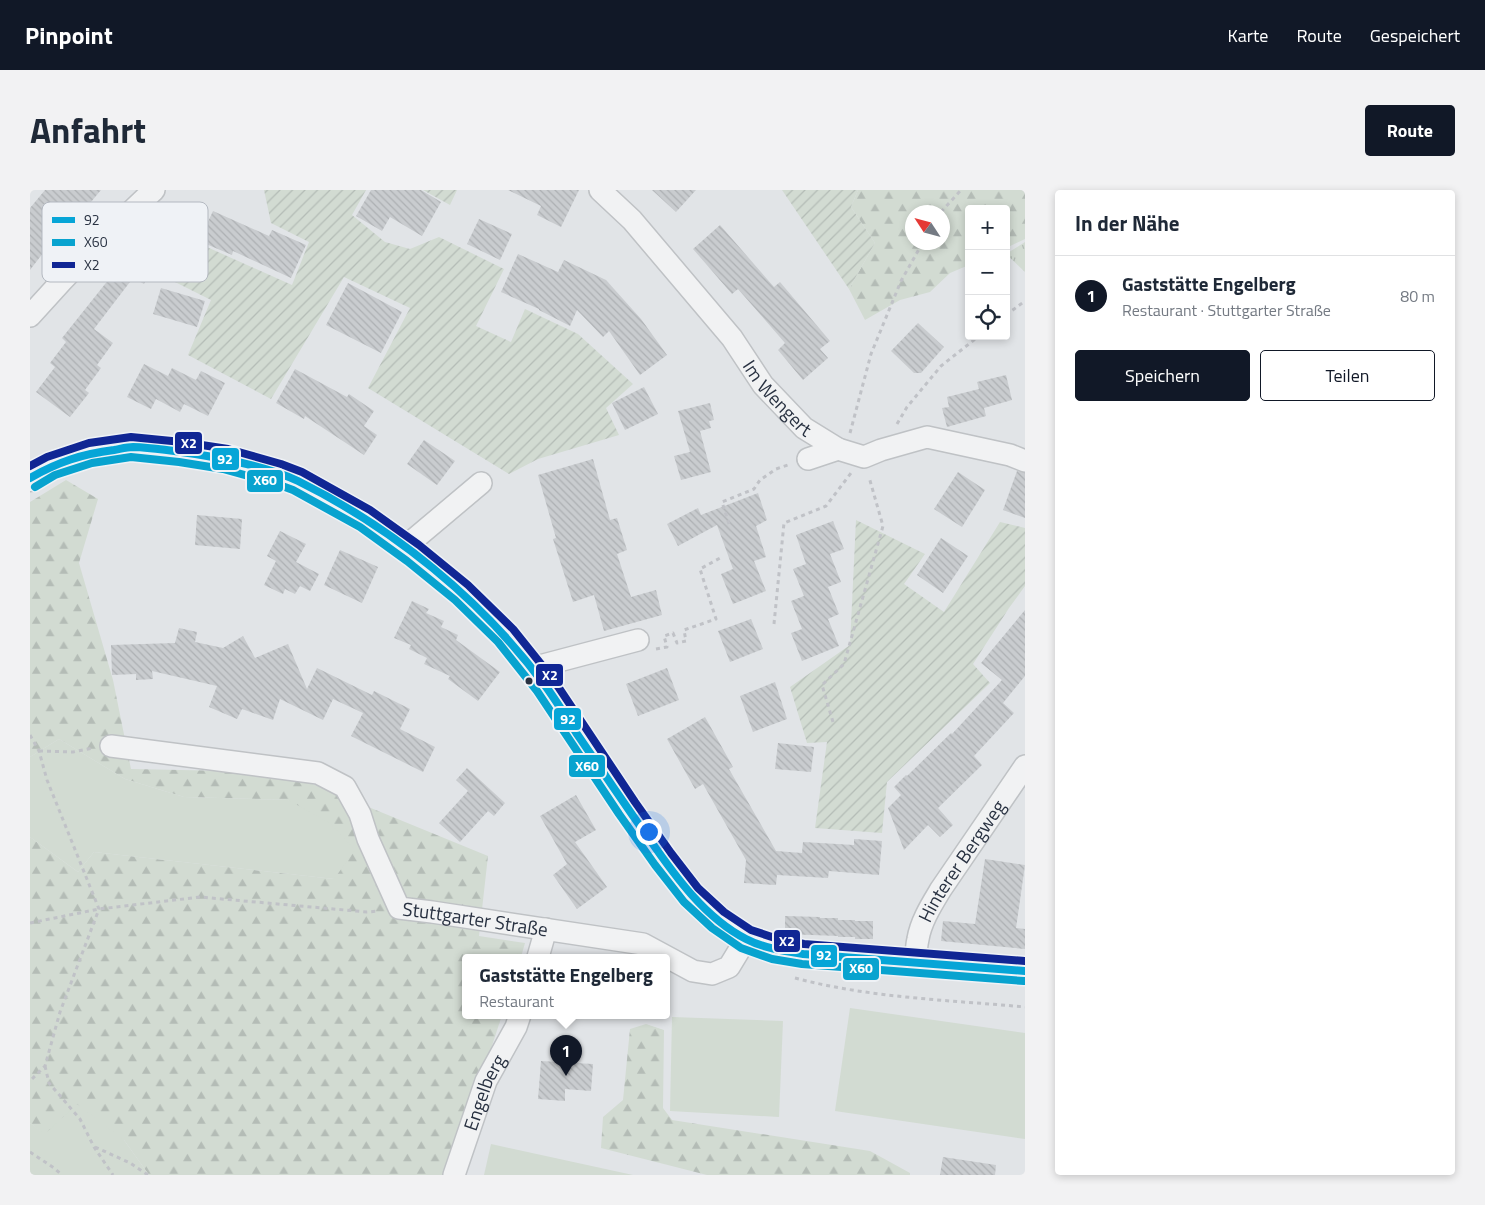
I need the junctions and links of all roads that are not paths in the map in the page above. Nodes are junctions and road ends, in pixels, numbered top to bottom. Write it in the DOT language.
graph roads {
  1 [pos="154,190"];
  2 [pos="600,190"];
  3 [pos="141,202"];
  4 [pos="61,282"];
  5 [pos="30,316"];
  6 [pos="857,451"];
  7 [pos="808,459"];
  8 [pos="1025,460"];
  9 [pos="30,478"];
  10 [pos="481,483"];
  11 [pos="404,547"];
  12 [pos="638,640"];
  13 [pos="532,668"];
  14 [pos="111,746"];
  15 [pos="1025,766"];
  16 [pos="546,929"];
  17 [pos="746,938"];
  18 [pos="539,954"];
  19 [pos="662,954"];
  20 [pos="670,958"];
  21 [pos="916,963"];
  22 [pos="1025,971"];
  23 [pos="519,1019"];
  24 [pos="454,1175"];
  1 -- 3 [label="street"];
  2 -- 6 [label="street, Im Wengert"];
  4 -- 5 [label="street"];
  6 -- 7 [label="street"];
  6 -- 8 [label="street"];
  9 -- 11 [label="main road"];
  10 -- 11 [label="street"];
  11 -- 13 [label="main road"];
  12 -- 13 [label="street"];
  13 -- 17 [label="main road"];
  14 -- 16 [label="street, Stuttgarter Straße"];
  15 -- 21 [label="street, Hinterer Bergweg"];
  16 -- 18 [label="street"];
  16 -- 19 [label="street, Stuttgarter Straße"];
  17 -- 20 [label="street, Stuttgarter Straße"];
  17 -- 21 [label="main road"];
  21 -- 22 [label="main road"];
  23 -- 24 [label="street, Engelberg"];
}
